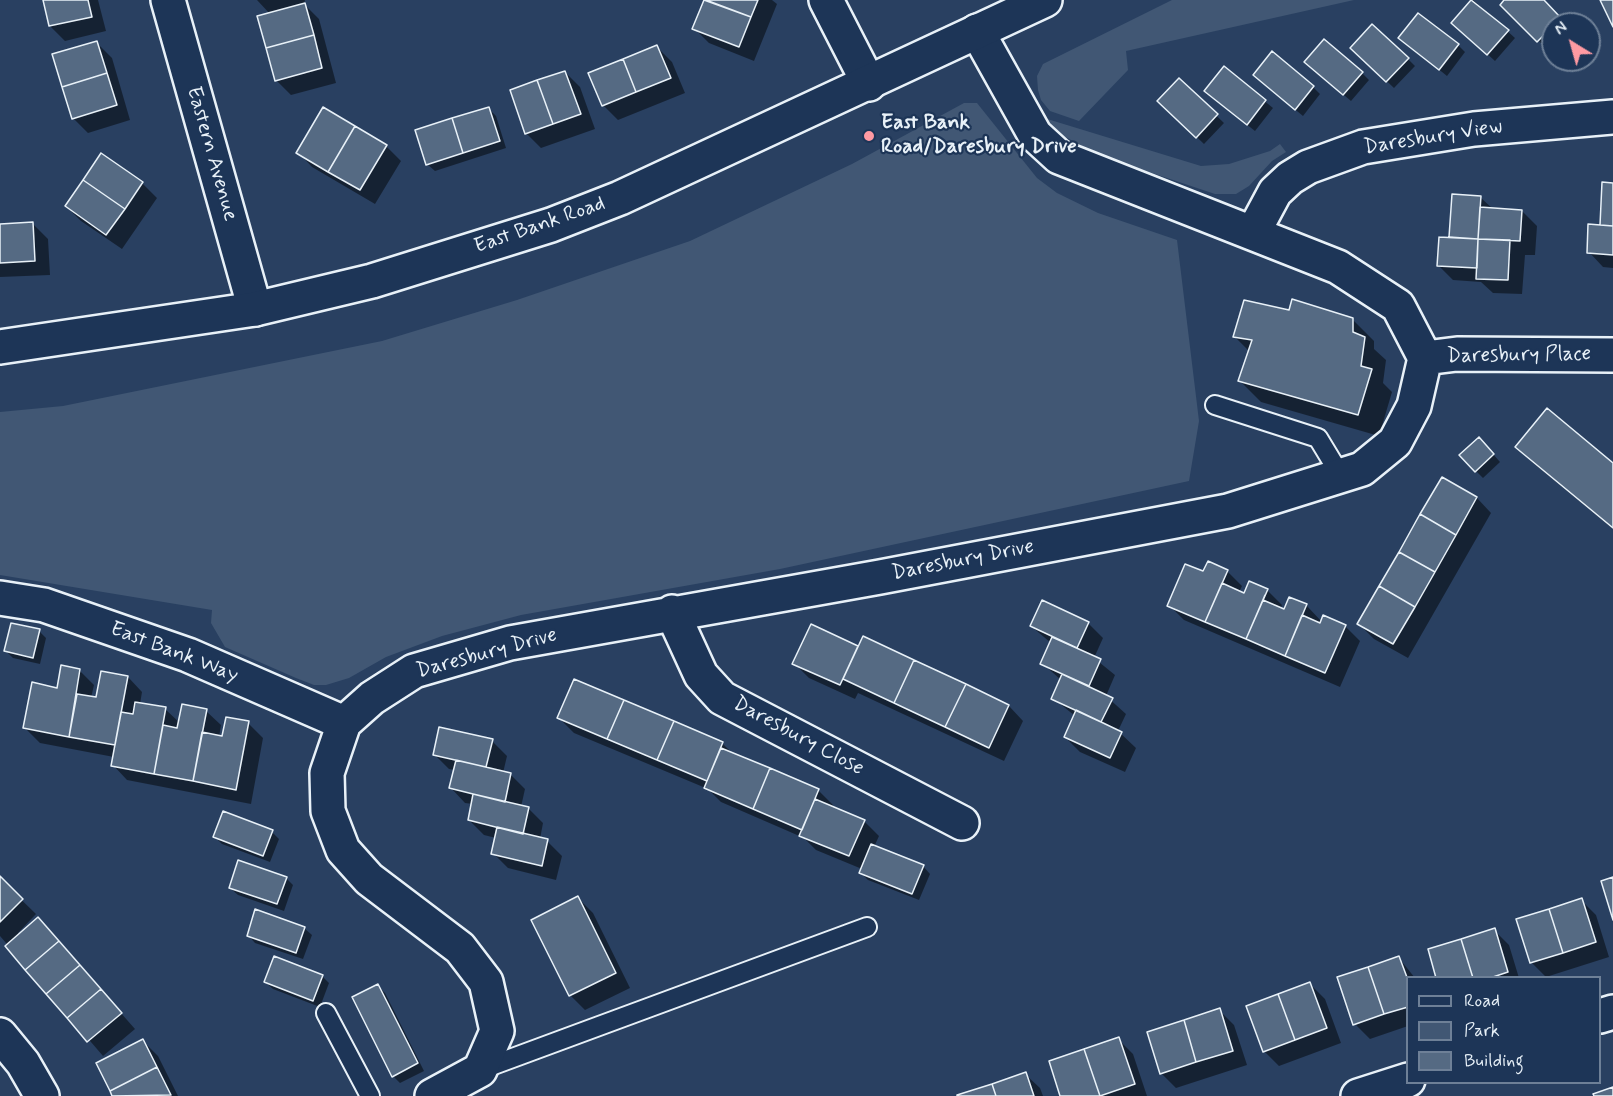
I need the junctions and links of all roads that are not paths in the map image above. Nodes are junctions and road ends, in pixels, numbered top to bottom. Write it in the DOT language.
graph roads {
  1 [pos="168,0"];
  2 [pos="826,0"];
  3 [pos="1046,0"];
  4 [pos="977,31"];
  5 [pos="869,84"];
  6 [pos="1613,117"];
  7 [pos="1253,233"];
  8 [pos="255,309"];
  9 [pos="0,347"];
  10 [pos="1613,355"];
  11 [pos="1425,358"];
  12 [pos="1215,405"];
  13 [pos="1341,476"];
  14 [pos="0,598"];
  15 [pos="672,612"];
  16 [pos="344,723"];
  17 [pos="962,823"];
  18 [pos="867,927"];
  19 [pos="326,1013"];
  20 [pos="0,1035"];
  21 [pos="480,1070"];
  22 [pos="1406,1080"];
  23 [pos="42,1096"];
  24 [pos="370,1096"];
  25 [pos="432,1096"];
  26 [pos="1358,1096"];
  1 -- 8 [label="street, Eastern Avenue"];
  2 -- 5 [label="street"];
  3 -- 4 [label="street, East Bank Road"];
  4 -- 5 [label="street, East Bank Road"];
  4 -- 7 [label="street"];
  5 -- 8 [label="street, East Bank Road"];
  6 -- 7 [label="street, Daresbury View"];
  7 -- 11 [label="street"];
  8 -- 9 [label="street, East Bank Road"];
  10 -- 11 [label="street, Daresbury Place"];
  11 -- 13 [label="street, Daresbury Drive"];
  12 -- 13 [label="lane"];
  13 -- 15 [label="street, Daresbury Drive"];
  14 -- 16 [label="street, East Bank Way"];
  15 -- 16 [label="street, Daresbury Drive"];
  15 -- 17 [label="street, Daresbury Close"];
  16 -- 21 [label="street, Daresbury Drive"];
  18 -- 21 [label="lane"];
  19 -- 24 [label="lane"];
  20 -- 23 [label="street"];
  21 -- 25 [label="street"];
  22 -- 26 [label="street"];
}
